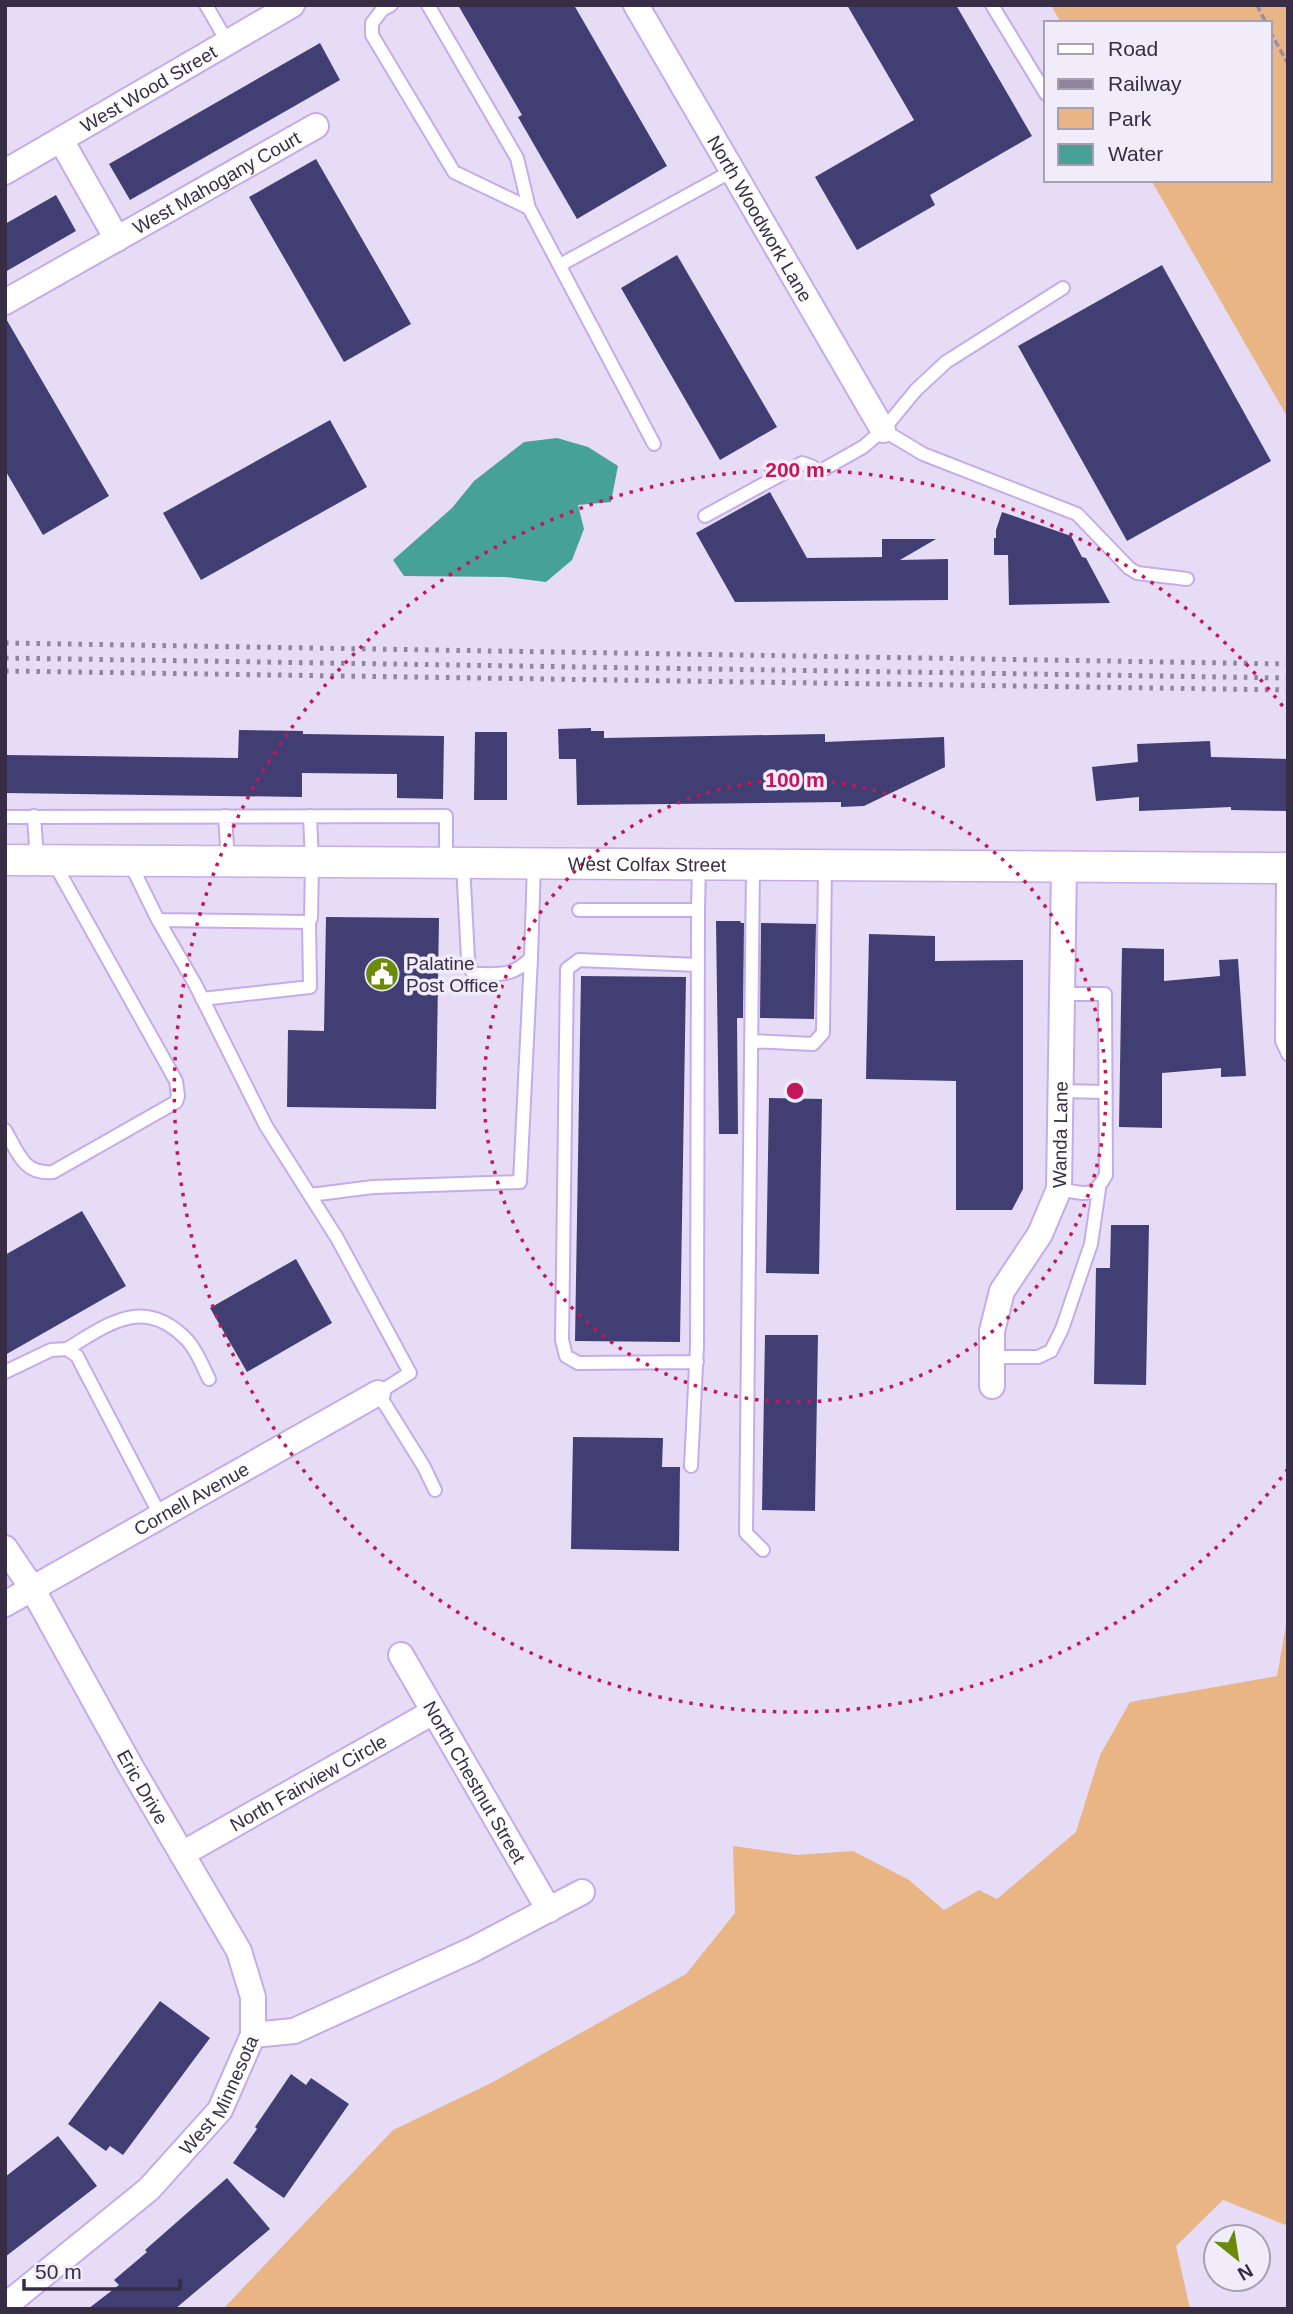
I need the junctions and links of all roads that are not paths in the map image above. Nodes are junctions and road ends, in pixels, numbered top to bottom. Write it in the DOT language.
graph roads {
  1 [pos="206,5"];
  2 [pos="292,5"];
  3 [pos="391,5"];
  4 [pos="428,5"];
  5 [pos="636,5"];
  6 [pos="992,5"];
  7 [pos="229,43"];
  8 [pos="1044,91"];
  9 [pos="316,126"];
  10 [pos="61,141"];
  11 [pos="732,171"];
  12 [pos="5,172"];
  13 [pos="529,208"];
  14 [pos="117,239"];
  15 [pos="560,265"];
  16 [pos="1063,288"];
  17 [pos="5,302"];
  18 [pos="883,430"];
  19 [pos="654,444"];
  20 [pos="705,516"];
  21 [pos="1187,579"];
  22 [pos="225,816"];
  23 [pos="310,816"];
  24 [pos="5,817"];
  25 [pos="34,817"];
  26 [pos="5,860"];
  27 [pos="45,860"];
  28 [pos="129,861"];
  29 [pos="228,862"];
  30 [pos="312,863"];
  31 [pos="454,864"];
  32 [pos="534,864"];
  33 [pos="699,865"];
  34 [pos="753,866"];
  35 [pos="825,866"];
  36 [pos="1064,867"];
  37 [pos="1285,868"];
  38 [pos="579,910"];
  39 [pos="698,910"];
  40 [pos="158,920"];
  41 [pos="309,922"];
  42 [pos="531,958"];
  43 [pos="698,965"];
  44 [pos="1062,994"];
  45 [pos="202,999"];
  46 [pos="751,1041"];
  47 [pos="1288,1054"];
  48 [pos="1060,1091"];
  49 [pos="1106,1093"];
  50 [pos="5,1130"];
  51 [pos="1059,1189"];
  52 [pos="1099,1189"];
  53 [pos="310,1195"];
  54 [pos="67,1349"];
  55 [pos="992,1357"];
  56 [pos="696,1362"];
  57 [pos="5,1372"];
  58 [pos="209,1379"];
  59 [pos="992,1386"];
  60 [pos="378,1393"];
  61 [pos="691,1466"];
  62 [pos="435,1490"];
  63 [pos="160,1515"];
  64 [pos="5,1548"];
  65 [pos="763,1550"];
  66 [pos="32,1588"];
  67 [pos="5,1604"];
  68 [pos="401,1656"];
  69 [pos="433,1712"];
  70 [pos="182,1854"];
  71 [pos="582,1892"];
  72 [pos="549,1910"];
  73 [pos="253,2035"];
  74 [pos="5,2306"];
  1 -- 7 [label="lane"];
  2 -- 7 [label="street, West Wood Street"];
  3 -- 13 [label="lane"];
  4 -- 13 [label="lane"];
  5 -- 11 [label="street, North Woodwork Lane"];
  6 -- 8 [label="lane"];
  7 -- 10 [label="street, West Wood Street"];
  9 -- 14 [label="street, West Mahogany Court"];
  10 -- 12 [label="street, West Wood Street"];
  10 -- 14 [label="street, West Mahogany Court"];
  11 -- 15 [label="lane"];
  11 -- 18 [label="street, North Woodwork Lane"];
  13 -- 15 [label="lane"];
  14 -- 17 [label="street, West Mahogany Court"];
  15 -- 19 [label="lane"];
  16 -- 18 [label="lane"];
  18 -- 20 [label="lane"];
  18 -- 21 [label="lane"];
  22 -- 23 [label="lane"];
  22 -- 25 [label="lane"];
  22 -- 29 [label="lane"];
  23 -- 30 [label="lane"];
  23 -- 31 [label="lane"];
  24 -- 25 [label="lane"];
  25 -- 27 [label="lane"];
  26 -- 27 [label="street, West Colfax Street"];
  27 -- 28 [label="street, West Colfax Street"];
  27 -- 50 [label="lane"];
  28 -- 29 [label="street, West Colfax Street"];
  28 -- 40 [label="lane"];
  29 -- 30 [label="street, West Colfax Street"];
  30 -- 31 [label="street, West Colfax Street"];
  30 -- 41 [label="lane"];
  31 -- 32 [label="street, West Colfax Street"];
  31 -- 42 [label="lane"];
  32 -- 33 [label="street, West Colfax Street"];
  32 -- 42 [label="lane"];
  33 -- 34 [label="street, West Colfax Street"];
  33 -- 39 [label="lane"];
  34 -- 35 [label="street, West Colfax Street"];
  34 -- 46 [label="lane"];
  35 -- 36 [label="street, West Colfax Street"];
  35 -- 46 [label="lane"];
  36 -- 37 [label="street, West Colfax Street"];
  36 -- 44 [label="street, Wanda Lane"];
  37 -- 47 [label="lane"];
  38 -- 39 [label="lane"];
  39 -- 43 [label="lane"];
  40 -- 41 [label="lane"];
  40 -- 45 [label="lane"];
  41 -- 45 [label="lane"];
  42 -- 53 [label="lane"];
  43 -- 56 [label="lane"];
  43 -- 56 [label="lane"];
  44 -- 48 [label="street, Wanda Lane"];
  44 -- 49 [label="lane"];
  45 -- 53 [label="lane"];
  46 -- 65 [label="lane"];
  48 -- 49 [label="lane"];
  48 -- 51 [label="street, Wanda Lane"];
  49 -- 52 [label="lane"];
  51 -- 52 [label="lane"];
  51 -- 55 [label="street, Wanda Lane"];
  52 -- 55 [label="lane"];
  53 -- 60 [label="lane"];
  54 -- 57 [label="lane"];
  54 -- 58 [label="lane"];
  54 -- 63 [label="lane"];
  55 -- 59 [label="street, Wanda Lane"];
  56 -- 61 [label="lane"];
  60 -- 62 [label="lane"];
  60 -- 63 [label="street, Cornell Avenue"];
  63 -- 66 [label="street, Cornell Avenue"];
  64 -- 66 [label="street, Eric Drive"];
  66 -- 67 [label="street, Cornell Avenue"];
  66 -- 70 [label="street, Eric Drive"];
  68 -- 69 [label="street, North Chestnut Street"];
  69 -- 70 [label="street, North Fairview Circle"];
  69 -- 72 [label="street, North Chestnut Street"];
  70 -- 73 [label="street, Eric Drive"];
  71 -- 72 [label="street, West Minnesota"];
  72 -- 73 [label="street, West Minnesota"];
  73 -- 74 [label="street, West Minnesota"];
}
